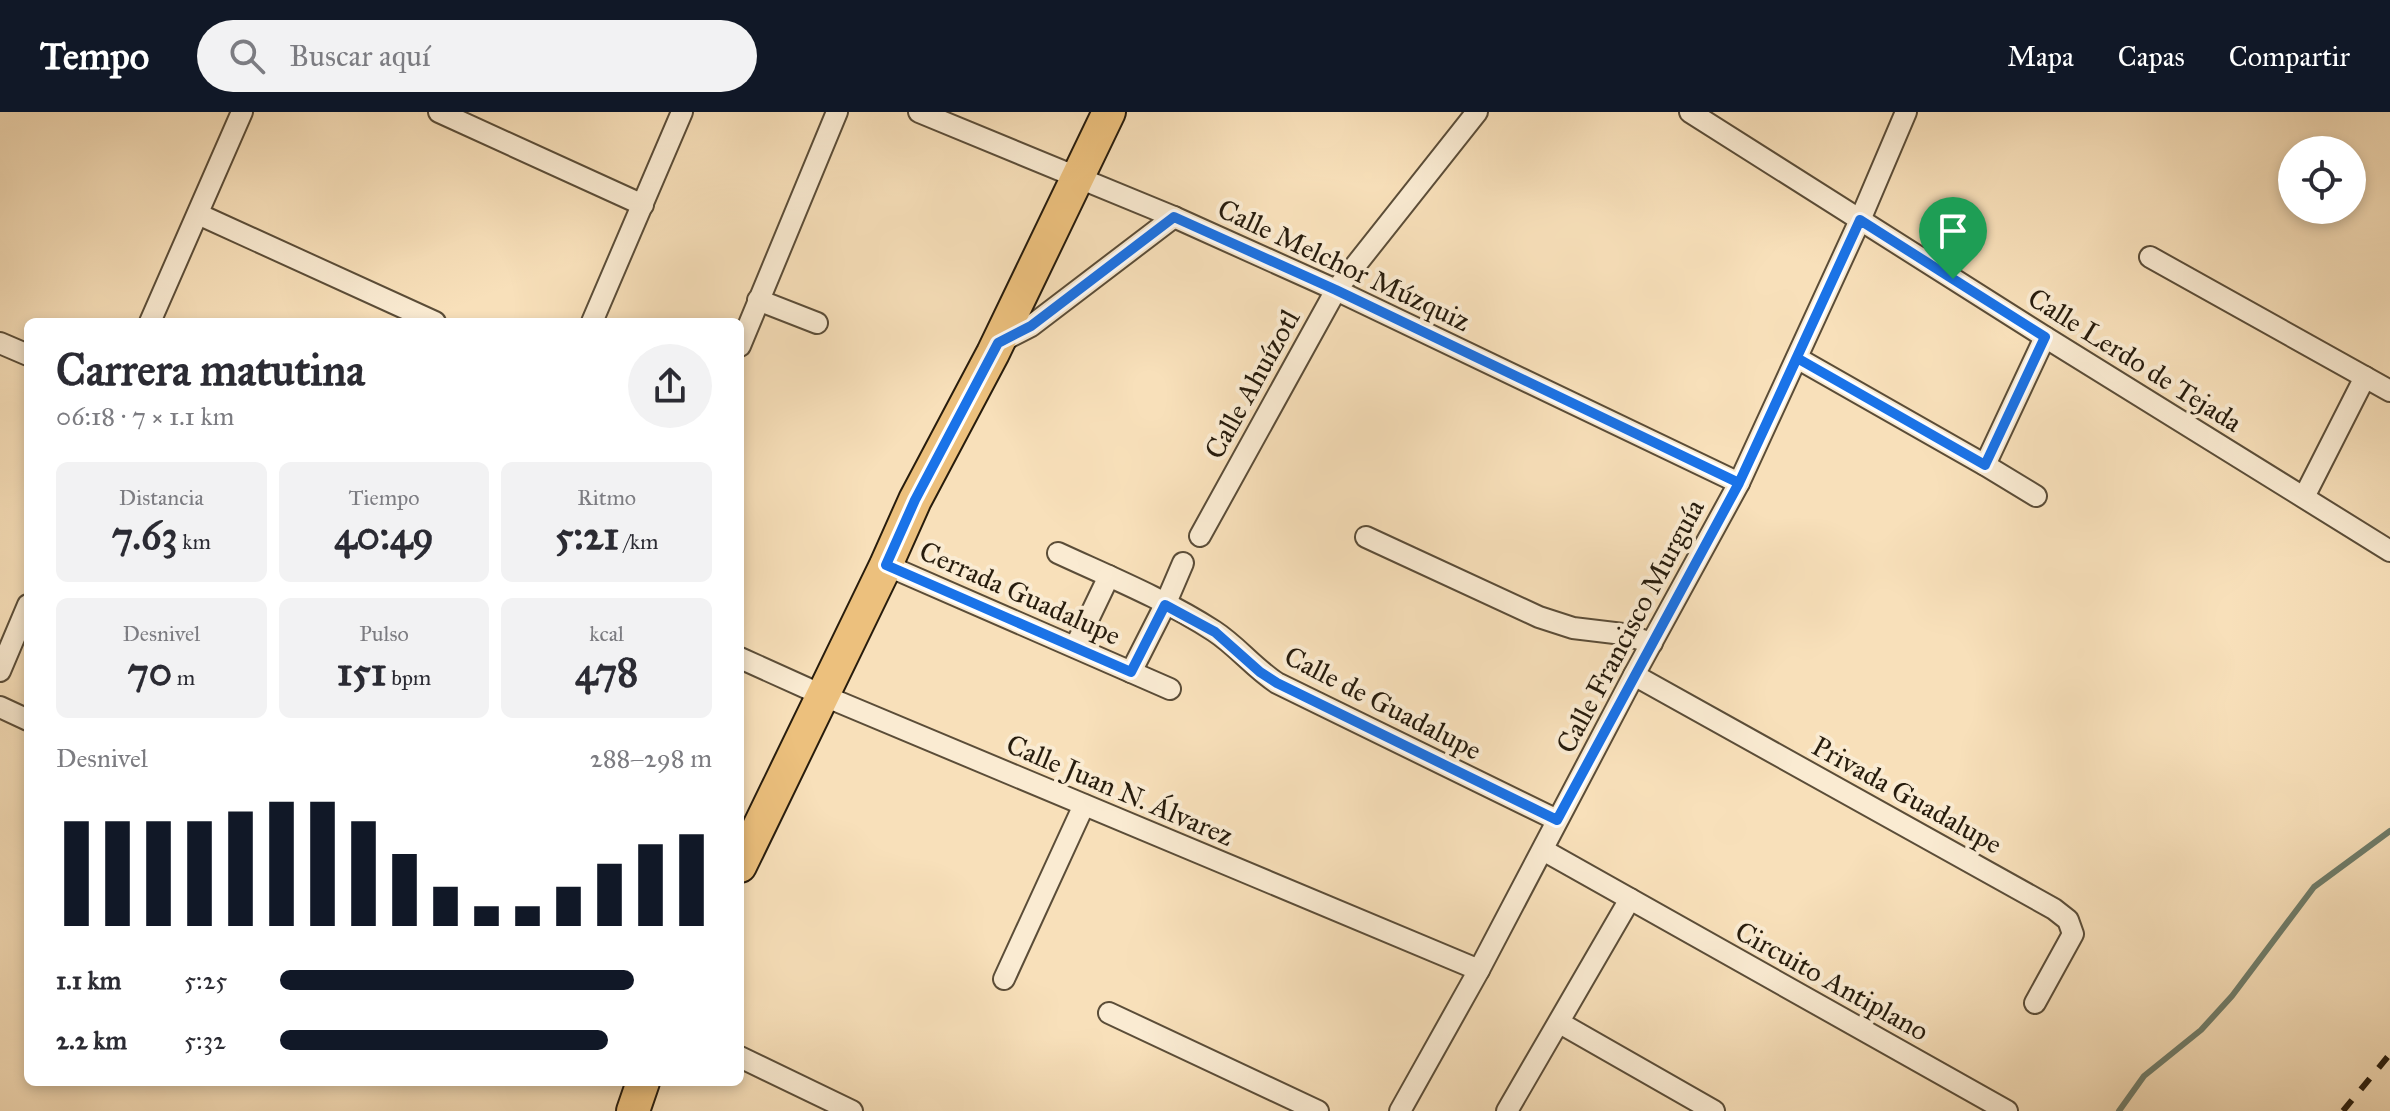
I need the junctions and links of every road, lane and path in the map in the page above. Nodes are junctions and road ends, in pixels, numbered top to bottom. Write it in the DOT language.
graph roads {
  1 [pos="242,112"];
  2 [pos="439,112"];
  3 [pos="682,112"];
  4 [pos="837,112"];
  5 [pos="919,112"];
  6 [pos="1109,112"];
  7 [pos="1477,112"];
  8 [pos="1690,112"];
  9 [pos="1906,112"];
  10 [pos="1077,177"];
  11 [pos="643,205"];
  12 [pos="198,214"];
  13 [pos="1174,217"];
  14 [pos="1860,220"];
  15 [pos="2150,257"];
  16 [pos="1336,290"];
  17 [pos="758,300"];
  18 [pos="152,318"];
  19 [pos="426,318"];
  20 [pos="594,318"];
  21 [pos="817,323"];
  22 [pos="744,336"];
  23 [pos="2045,337"];
  24 [pos="0,343"];
  25 [pos="998,343"];
  26 [pos="24,353"];
  27 [pos="1797,358"];
  28 [pos="2365,377"];
  29 [pos="2390,391"];
  30 [pos="1985,465"];
  31 [pos="1739,483"];
  32 [pos="2036,496"];
  33 [pos="2304,497"];
  34 [pos="1200,536"];
  35 [pos="1366,537"];
  36 [pos="2390,551"];
  37 [pos="1058,553"];
  38 [pos="1183,563"];
  39 [pos="886,565"];
  40 [pos="1109,576"];
  41 [pos="1165,605"];
  42 [pos="24,614"];
  43 [pos="1652,643"];
  44 [pos="1075,647"];
  45 [pos="744,660"];
  46 [pos="0,671"];
  47 [pos="1131,672"];
  48 [pos="1634,675"];
  49 [pos="1170,689"];
  50 [pos="822,695"];
  51 [pos="0,707"];
  52 [pos="24,718"];
  53 [pos="1084,805"];
  54 [pos="1557,820"];
  55 [pos="1543,850"];
  56 [pos="744,858"];
  57 [pos="1630,899"];
  58 [pos="1479,970"];
  59 [pos="1004,979"];
  60 [pos="2035,1003"];
  61 [pos="1109,1013"];
  62 [pos="1560,1023"];
  63 [pos="744,1059"];
  64 [pos="642,1086"];
  65 [pos="633,1111"];
  66 [pos="852,1111"];
  67 [pos="1318,1111"];
  68 [pos="1400,1111"];
  69 [pos="1507,1111"];
  70 [pos="1714,1111"];
  71 [pos="2007,1111"];
  1 -- 12 [label="street"];
  2 -- 11 [label="street"];
  3 -- 11 [label="street"];
  4 -- 17 [label="street"];
  5 -- 10 [label="street, Calle Melchor Múzquiz"];
  6 -- 10 [label="main road"];
  7 -- 16 [label="street, Calle Ahuízotl"];
  8 -- 14 [label="street, Calle Lerdo de Tejada"];
  9 -- 14 [label="street, Calle Francisco Murguía"];
  10 -- 13 [label="street, Calle Melchor Múzquiz"];
  10 -- 25 [label="main road"];
  11 -- 20 [label="street"];
  12 -- 18 [label="street"];
  12 -- 19 [label="street"];
  13 -- 16 [label="street, Calle Melchor Múzquiz"];
  13 -- 25 [label="street"];
  14 -- 23 [label="street, Calle Lerdo de Tejada"];
  14 -- 27 [label="street, Calle Francisco Murguía"];
  15 -- 28 [label="street"];
  16 -- 31 [label="street, Calle Melchor Múzquiz"];
  16 -- 34 [label="street, Calle Ahuízotl"];
  17 -- 21 [label="street"];
  17 -- 22 [label="street"];
  23 -- 30 [label="street"];
  23 -- 33 [label="street, Calle Lerdo de Tejada"];
  24 -- 26 [label="street"];
  25 -- 39 [label="main road"];
  27 -- 30 [label="street"];
  27 -- 31 [label="street, Calle Francisco Murguía"];
  28 -- 29 [label="street"];
  28 -- 33 [label="street"];
  30 -- 32 [label="street"];
  31 -- 43 [label="street, Calle Francisco Murguía"];
  33 -- 36 [label="street, Calle Lerdo de Tejada"];
  35 -- 43 [label="street"];
  37 -- 40 [label="street, Calle de Guadalupe"];
  38 -- 41 [label="street"];
  39 -- 44 [label="street, Cerrada Guadalupe"];
  39 -- 50 [label="main road"];
  40 -- 41 [label="street, Calle de Guadalupe"];
  40 -- 44 [label="street"];
  41 -- 47 [label="street"];
  41 -- 54 [label="street, Calle de Guadalupe"];
  42 -- 46 [label="street"];
  43 -- 48 [label="street, Calle Francisco Murguía"];
  44 -- 47 [label="street, Cerrada Guadalupe"];
  45 -- 50 [label="street, Calle Juan N. Álvarez"];
  47 -- 49 [label="street, Cerrada Guadalupe"];
  48 -- 54 [label="street, Calle Francisco Murguía"];
  48 -- 60 [label="street, Privada Guadalupe"];
  50 -- 53 [label="street, Calle Juan N. Álvarez"];
  50 -- 56 [label="main road"];
  51 -- 52 [label="street"];
  53 -- 58 [label="street, Calle Juan N. Álvarez"];
  53 -- 59 [label="street"];
  54 -- 55 [label="street, Calle Francisco Murguía"];
  55 -- 57 [label="street, Circuito Antiplano"];
  55 -- 58 [label="street, Calle Francisco Murguía"];
  57 -- 62 [label="street"];
  57 -- 71 [label="street, Circuito Antiplano"];
  58 -- 68 [label="street, Calle Francisco Murguía"];
  61 -- 67 [label="street"];
  62 -- 69 [label="street"];
  62 -- 70 [label="street"];
  63 -- 66 [label="street"];
  64 -- 65 [label="main road"];
}
